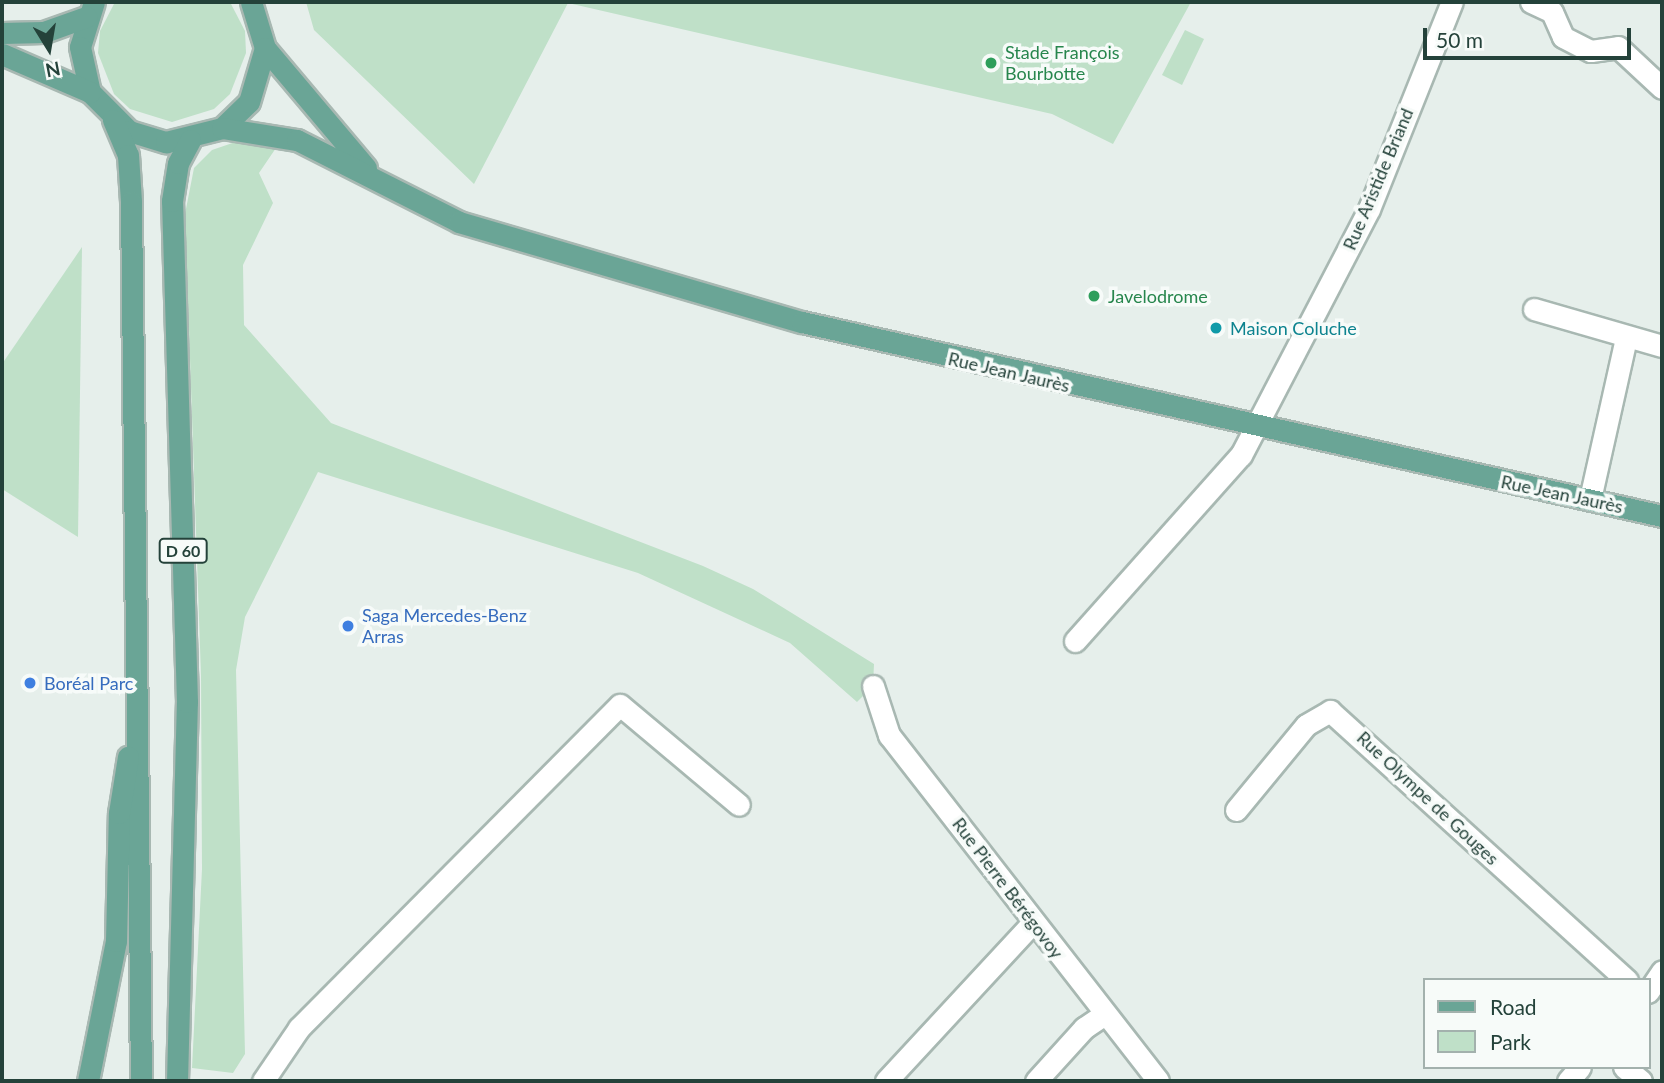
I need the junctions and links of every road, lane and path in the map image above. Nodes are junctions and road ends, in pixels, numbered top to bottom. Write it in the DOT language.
graph roads {
  1 [pos="251,2"];
  2 [pos="1452,2"];
  3 [pos="1531,2"];
  4 [pos="90,9"];
  5 [pos="2,33"];
  6 [pos="265,48"];
  7 [pos="2,54"];
  8 [pos="1662,88"];
  9 [pos="90,92"];
  10 [pos="113,120"];
  11 [pos="222,128"];
  12 [pos="190,140"];
  13 [pos="372,174"];
  14 [pos="1534,309"];
  15 [pos="1626,338"];
  16 [pos="1662,346"];
  17 [pos="1254,425"];
  18 [pos="1590,499"];
  19 [pos="1662,516"];
  20 [pos="1075,641"];
  21 [pos="873,687"];
  22 [pos="135,717"];
  23 [pos="739,805"];
  24 [pos="1236,810"];
  25 [pos="1034,922"];
  26 [pos="1662,971"];
  27 [pos="1625,978"];
  28 [pos="1650,989"];
  29 [pos="1105,1014"];
  30 [pos="1626,1069"];
  31 [pos="88,1081"];
  32 [pos="141,1081"];
  33 [pos="177,1081"];
  34 [pos="263,1081"];
  35 [pos="886,1081"];
  36 [pos="1036,1081"];
  37 [pos="1158,1081"];
  38 [pos="1641,1081"];
  1 -- 6 [label="main road"];
  2 -- 17 [label="street, Rue Aristide Briand"];
  3 -- 8 [label="street"];
  4 -- 5 [label="main road"];
  4 -- 9 [label="main road"];
  6 -- 11 [label="main road"];
  6 -- 13 [label="main road"];
  7 -- 9 [label="main road"];
  9 -- 10 [label="main road"];
  10 -- 12 [label="main road"];
  10 -- 22 [label="main road, D 60"];
  11 -- 12 [label="main road"];
  11 -- 13 [label="main road"];
  12 -- 33 [label="main road, D 60"];
  13 -- 17 [label="main road, Rue Jean Jaurès"];
  14 -- 15 [label="street"];
  15 -- 16 [label="street"];
  15 -- 18 [label="street"];
  17 -- 18 [label="main road, Rue Jean Jaurès"];
  17 -- 20 [label="street, Rue Aristide Briand"];
  18 -- 19 [label="main road, Rue Jean Jaurès"];
  21 -- 25 [label="street, Rue Pierre Bérégovoy"];
  22 -- 31 [label="main road"];
  22 -- 32 [label="main road, D 60"];
  23 -- 34 [label="street"];
  24 -- 27 [label="street, Rue Olympe de Gouges"];
  25 -- 29 [label="street, Rue Pierre Bérégovoy"];
  25 -- 35 [label="street"];
  26 -- 28 [label="street"];
  29 -- 36 [label="street"];
  29 -- 37 [label="street, Rue Pierre Bérégovoy"];
  30 -- 38 [label="street"];
}
